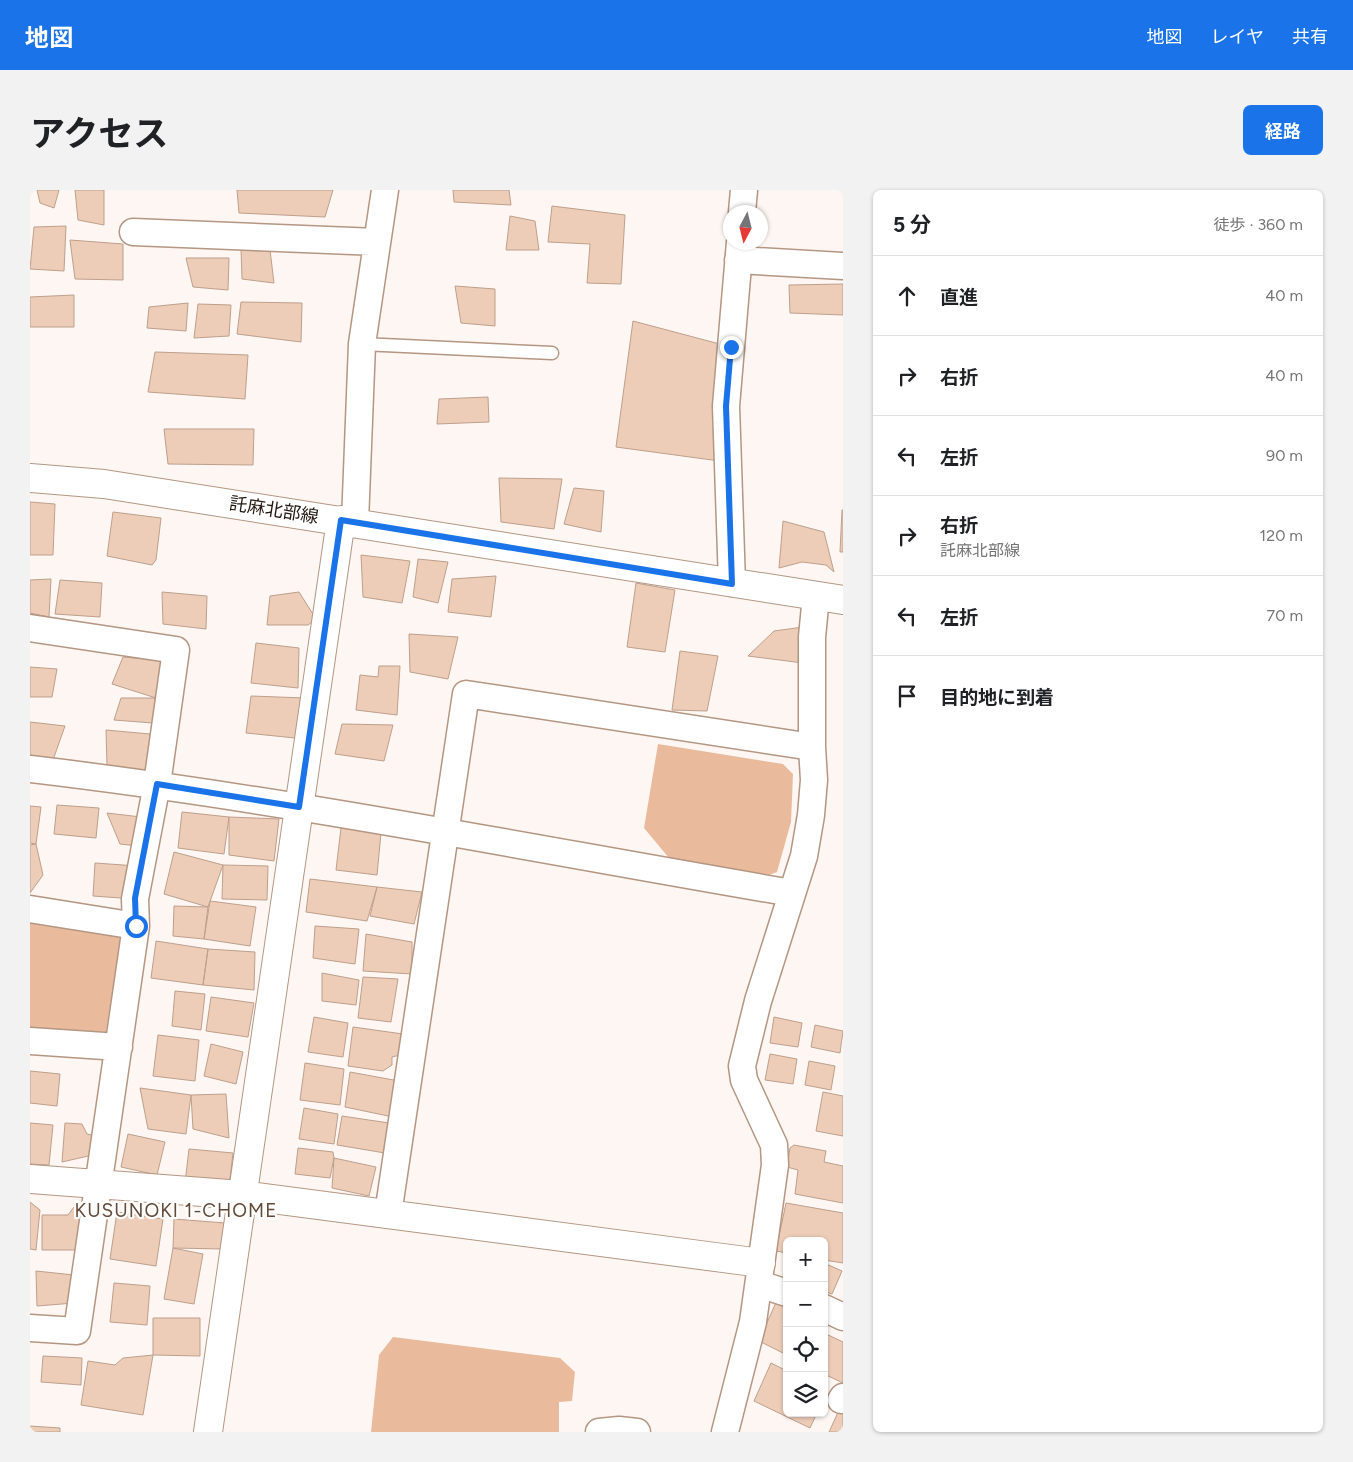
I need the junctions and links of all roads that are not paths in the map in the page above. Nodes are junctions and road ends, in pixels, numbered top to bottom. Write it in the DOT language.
graph roads {
  1 [pos="385,190"];
  2 [pos="744,190"];
  3 [pos="743,205"];
  4 [pos="133,232"];
  5 [pos="378,242"];
  6 [pos="739,251"];
  7 [pos="843,266"];
  8 [pos="362,344"];
  9 [pos="552,353"];
  10 [pos="30,478"];
  11 [pos="348,521"];
  12 [pos="732,584"];
  13 [pos="816,596"];
  14 [pos="843,600"];
  15 [pos="30,628"];
  16 [pos="812,747"];
  17 [pos="30,769"];
  18 [pos="157,784"];
  19 [pos="299,807"];
  20 [pos="444,833"];
  21 [pos="792,893"];
  22 [pos="30,909"];
  23 [pos="136,926"];
  24 [pos="30,1041"];
  25 [pos="119,1047"];
  26 [pos="30,1179"];
  27 [pos="99,1184"];
  28 [pos="242,1195"];
  29 [pos="388,1214"];
  30 [pos="760,1273"];
  31 [pos="783,1290"];
  32 [pos="828,1310"];
  33 [pos="843,1317"];
  34 [pos="30,1328"];
  35 [pos="208,1432"];
  36 [pos="599,1432"];
  37 [pos="637,1432"];
  38 [pos="725,1432"];
  1 -- 5 [label="street"];
  2 -- 3 [label="street"];
  4 -- 5 [label="street"];
  5 -- 8 [label="street"];
  6 -- 7 [label="street"];
  6 -- 12 [label="street"];
  8 -- 9 [label="lane"];
  8 -- 11 [label="street"];
  10 -- 11 [label="street, 託麻北部線"];
  11 -- 12 [label="street, 託麻北部線"];
  11 -- 19 [label="street"];
  12 -- 13 [label="street, 託麻北部線"];
  13 -- 14 [label="street, 託麻北部線"];
  13 -- 16 [label="street"];
  15 -- 18 [label="street"];
  16 -- 20 [label="street"];
  16 -- 21 [label="street"];
  17 -- 18 [label="street"];
  18 -- 19 [label="street"];
  18 -- 23 [label="street"];
  19 -- 20 [label="street"];
  19 -- 28 [label="street"];
  20 -- 21 [label="street"];
  20 -- 29 [label="street"];
  21 -- 30 [label="street"];
  22 -- 23 [label="street"];
  23 -- 25 [label="street"];
  24 -- 25 [label="street"];
  25 -- 27 [label="street"];
  26 -- 27 [label="street"];
  27 -- 28 [label="street"];
  27 -- 34 [label="street"];
  28 -- 29 [label="street"];
  28 -- 35 [label="street"];
  29 -- 30 [label="street"];
  30 -- 31 [label="street"];
  30 -- 38 [label="street"];
  32 -- 33 [label="street"];
  36 -- 37 [label="street"];
}
